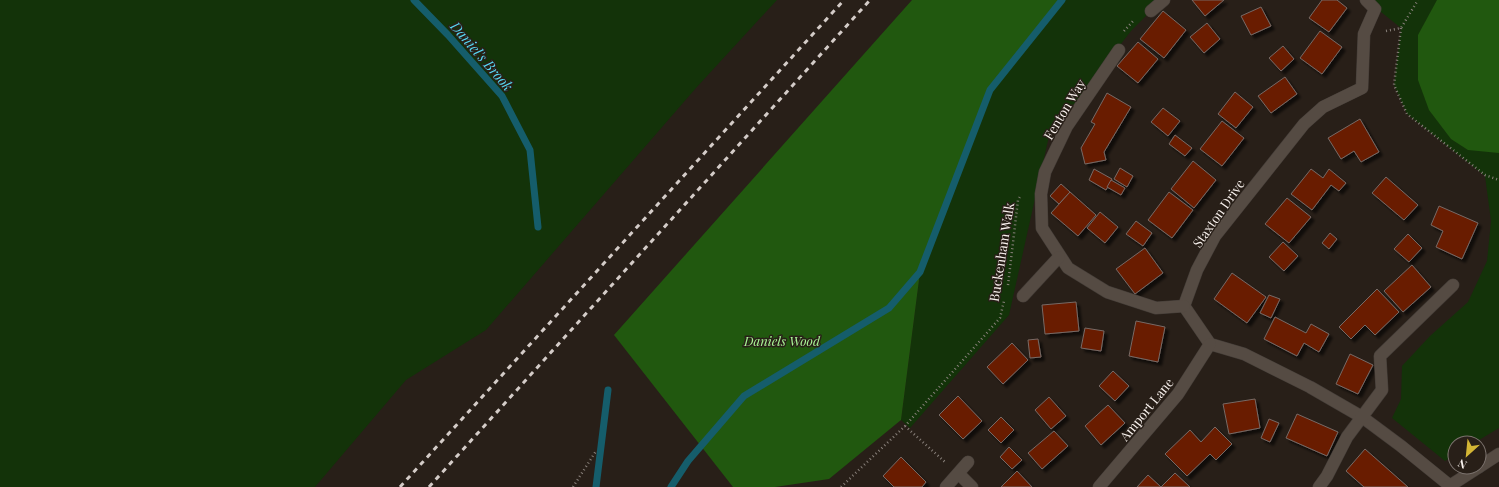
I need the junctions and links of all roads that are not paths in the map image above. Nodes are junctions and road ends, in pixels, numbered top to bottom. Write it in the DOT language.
graph roads {
  1 [pos="1164,0"];
  2 [pos="1366,0"];
  3 [pos="1145,13"];
  4 [pos="1119,50"];
  5 [pos="1059,256"];
  6 [pos="1453,286"];
  7 [pos="1023,296"];
  8 [pos="1184,306"];
  9 [pos="1210,344"];
  10 [pos="1362,417"];
  11 [pos="1499,454"];
  12 [pos="968,462"];
  13 [pos="1487,462"];
  14 [pos="959,474"];
  15 [pos="1466,475"];
  16 [pos="1448,486"];
  17 [pos="946,487"];
  18 [pos="972,487"];
  19 [pos="1099,487"];
  20 [pos="1319,487"];
  1 -- 3 [label="street"];
  2 -- 8 [label="street, Staxton Drive"];
  4 -- 5 [label="street, Fenton Way"];
  5 -- 7 [label="street"];
  5 -- 8 [label="street, Fenton Way"];
  6 -- 10 [label="street"];
  8 -- 9 [label="street"];
  9 -- 10 [label="street"];
  9 -- 19 [label="street, Amport Lane"];
  10 -- 16 [label="street"];
  10 -- 20 [label="street"];
  11 -- 13 [label="street"];
  12 -- 14 [label="street"];
  14 -- 17 [label="street"];
  14 -- 18 [label="street"];
  15 -- 16 [label="street"];
}
